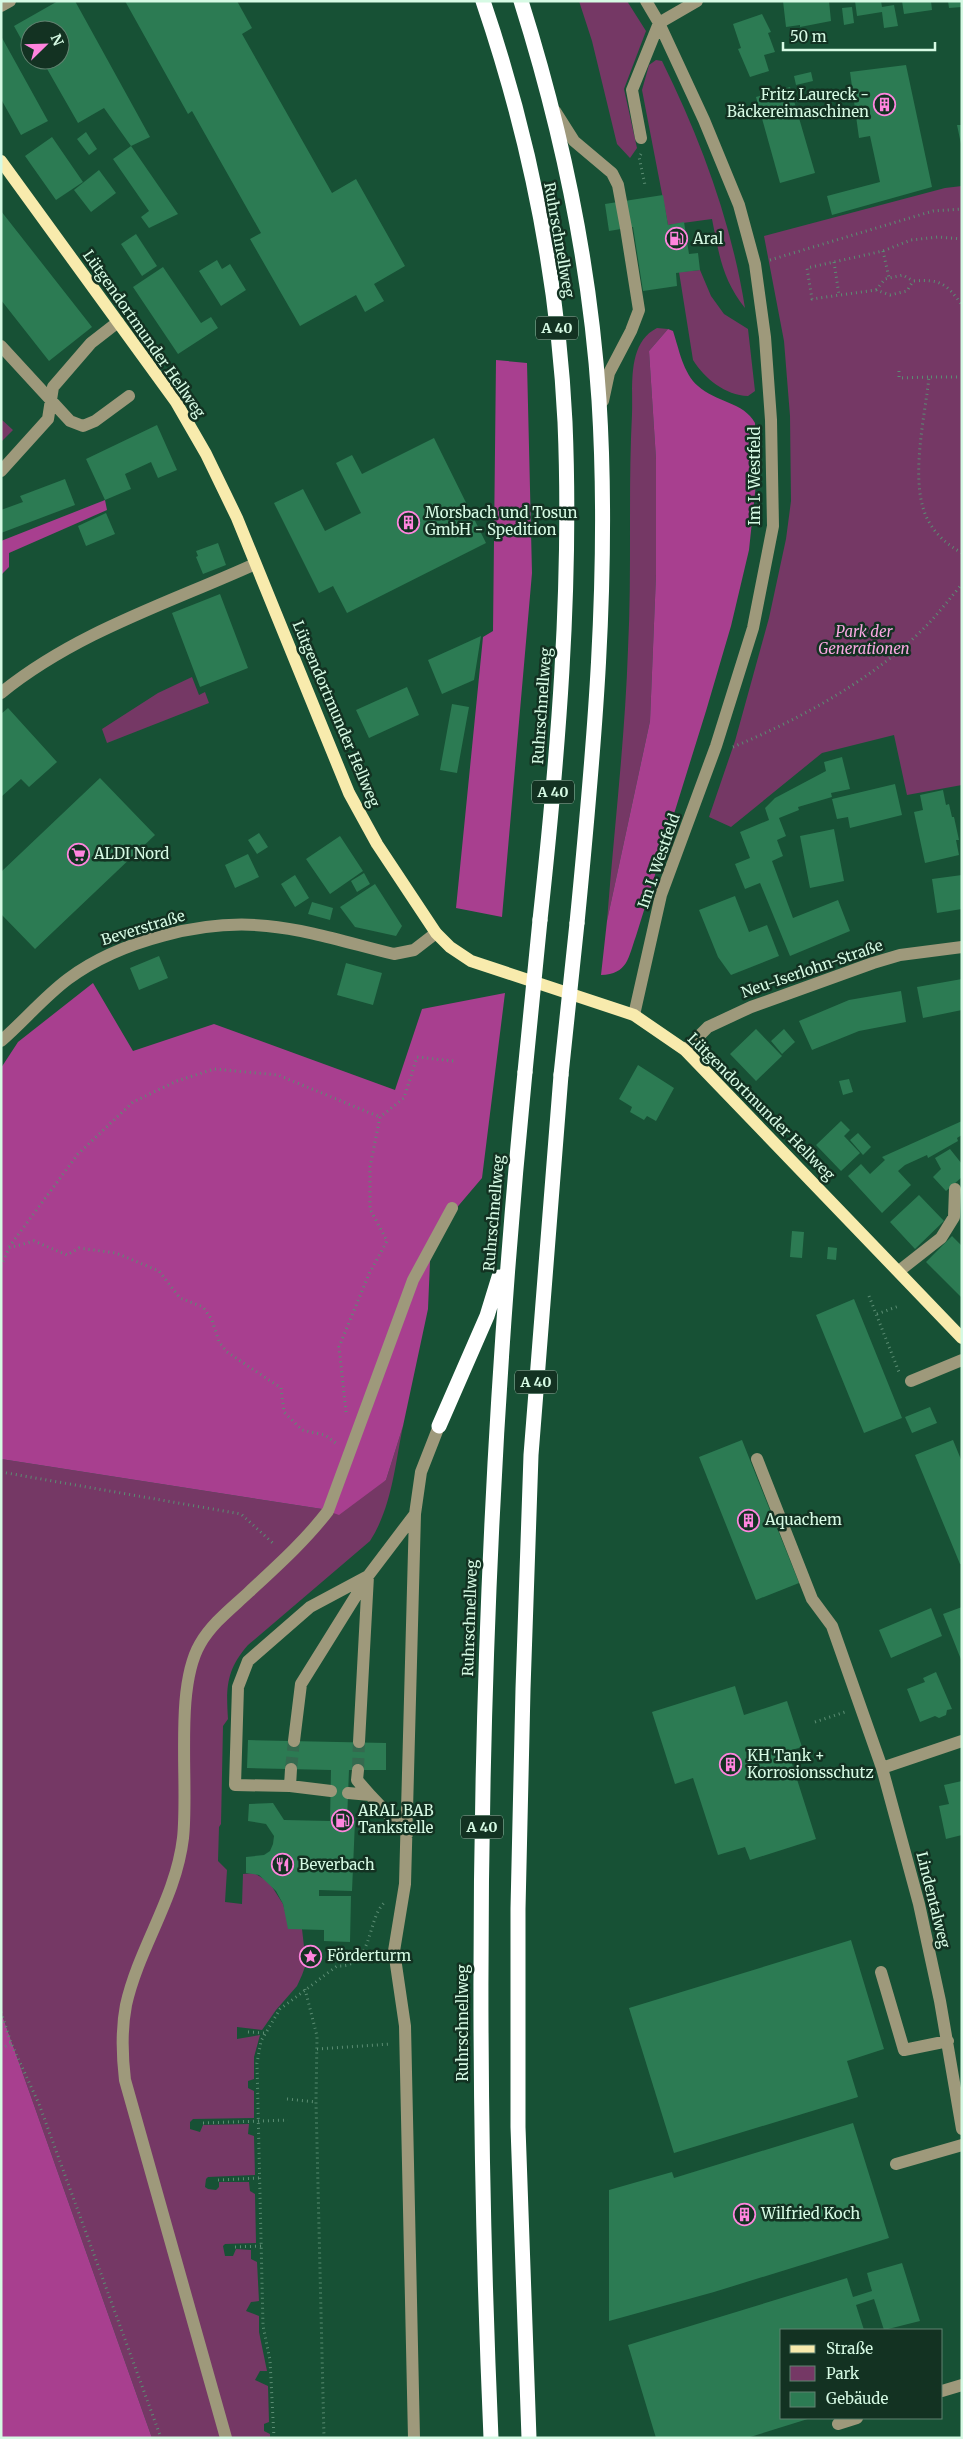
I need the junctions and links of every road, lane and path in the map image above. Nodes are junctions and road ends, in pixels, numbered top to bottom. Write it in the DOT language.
graph roads {
  1 [pos="10,1"];
  2 [pos="483,1"];
  3 [pos="521,1"];
  4 [pos="646,1"];
  5 [pos="697,1"];
  6 [pos="1,6"];
  7 [pos="659,22"];
  8 [pos="545,82"];
  9 [pos="641,138"];
  10 [pos="1,161"];
  11 [pos="645,185"];
  12 [pos="962,209"];
  13 [pos="962,239"];
  14 [pos="883,251"];
  15 [pos="834,262"];
  16 [pos="755,264"];
  17 [pos="889,278"];
  18 [pos="913,282"];
  19 [pos="876,290"];
  20 [pos="839,295"];
  21 [pos="962,304"];
  22 [pos="118,322"];
  23 [pos="1,346"];
  24 [pos="899,371"];
  25 [pos="929,377"];
  26 [pos="962,377"];
  27 [pos="129,396"];
  28 [pos="51,400"];
  29 [pos="600,436"];
  30 [pos="1,471"];
  31 [pos="962,553"];
  32 [pos="256,564"];
  33 [pos="962,584"];
  34 [pos="1,693"];
  35 [pos="716,746"];
  36 [pos="436,932"];
  37 [pos="962,947"];
  38 [pos="634,1015"];
  39 [pos="1,1041"];
  40 [pos="685,1050"];
  41 [pos="454,1061"];
  42 [pos="380,1117"];
  43 [pos="955,1189"];
  44 [pos="452,1208"];
  45 [pos="510,1216"];
  46 [pos="9,1248"];
  47 [pos="1,1266"];
  48 [pos="899,1271"];
  49 [pos="869,1296"];
  50 [pos="899,1306"];
  51 [pos="876,1314"];
  52 [pos="962,1338"];
  53 [pos="962,1360"];
  54 [pos="906,1378"];
  55 [pos="346,1416"];
  56 [pos="439,1426"];
  57 [pos="350,1455"];
  58 [pos="757,1459"];
  59 [pos="1,1472"];
  60 [pos="415,1514"];
  61 [pos="288,1556"];
  62 [pos="368,1576"];
  63 [pos="845,1712"];
  64 [pos="815,1722"];
  65 [pos="294,1741"];
  66 [pos="359,1742"];
  67 [pos="962,1742"];
  68 [pos="882,1768"];
  69 [pos="292,1769"];
  70 [pos="358,1770"];
  71 [pos="290,1786"];
  72 [pos="331,1791"];
  73 [pos="348,1793"];
  74 [pos="370,1795"];
  75 [pos="407,1834"];
  76 [pos="404,1884"];
  77 [pos="882,1972"];
  78 [pos="305,1989"];
  79 [pos="1,2012"];
  80 [pos="248,2032"];
  81 [pos="265,2033"];
  82 [pos="948,2042"];
  83 [pos="11,2043"];
  84 [pos="405,2043"];
  85 [pos="1,2049"];
  86 [pos="316,2049"];
  87 [pos="287,2098"];
  88 [pos="316,2102"];
  89 [pos="288,2120"];
  90 [pos="257,2121"];
  91 [pos="202,2122"];
  92 [pos="962,2129"];
  93 [pos="962,2145"];
  94 [pos="896,2164"];
  95 [pos="259,2178"];
  96 [pos="218,2180"];
  97 [pos="261,2246"];
  98 [pos="235,2247"];
  99 [pos="962,2385"];
  100 [pos="943,2391"];
  101 [pos="854,2419"];
  102 [pos="838,2424"];
  103 [pos="161,2438"];
  104 [pos="226,2438"];
  105 [pos="274,2438"];
  106 [pos="324,2438"];
  107 [pos="414,2438"];
  108 [pos="491,2438"];
  109 [pos="529,2438"];
  1 -- 6 [label="street"];
  2 -- 45 [label="highway, Ruhrschnellweg / A 40, bridge"];
  3 -- 8 [label="highway, Ruhrschnellweg / A 40"];
  4 -- 7 [label="street, Im I. Westfeld"];
  5 -- 7 [label="street"];
  7 -- 9 [label="street"];
  7 -- 16 [label="street, Im I. Westfeld"];
  8 -- 29 [label="highway, Ruhrschnellweg / A 40"];
  8 -- 29 [label="street"];
  9 -- 11 [label="path"];
  10 -- 22 [label="main road, Lütgendortmunder Hellweg"];
  12 -- 16 [label="path"];
  13 -- 14 [label="path"];
  14 -- 15 [label="path"];
  14 -- 17 [label="path"];
  15 -- 20 [label="path"];
  15 -- 20 [label="path"];
  16 -- 35 [label="street, Im I. Westfeld"];
  17 -- 18 [label="path"];
  17 -- 19 [label="path"];
  18 -- 19 [label="path"];
  18 -- 21 [label="path"];
  19 -- 20 [label="path"];
  22 -- 28 [label="street"];
  22 -- 32 [label="main road, Lütgendortmunder Hellweg"];
  23 -- 28 [label="street"];
  24 -- 25 [label="path"];
  25 -- 26 [label="path"];
  25 -- 31 [label="path"];
  27 -- 28 [label="street"];
  28 -- 30 [label="street"];
  29 -- 109 [label="highway, Ruhrschnellweg / A 40, bridge"];
  32 -- 34 [label="street"];
  32 -- 36 [label="main road, Lütgendortmunder Hellweg"];
  33 -- 35 [label="path"];
  35 -- 38 [label="street, Im I. Westfeld"];
  36 -- 38 [label="main road, Lütgendortmunder Hellweg"];
  36 -- 39 [label="street, Beverstraße"];
  37 -- 40 [label="street, Neu-Iserlohn-Straße"];
  38 -- 40 [label="main road, Lütgendortmunder Hellweg"];
  40 -- 48 [label="main road, Lütgendortmunder Hellweg"];
  41 -- 42 [label="path"];
  42 -- 46 [label="path"];
  42 -- 55 [label="path"];
  43 -- 48 [label="street"];
  44 -- 57 [label="street"];
  45 -- 56 [label="highway"];
  45 -- 108 [label="highway, Ruhrschnellweg / A 40"];
  46 -- 47 [label="path"];
  46 -- 57 [label="path"];
  48 -- 52 [label="main road, Lütgendortmunder Hellweg"];
  49 -- 51 [label="path"];
  50 -- 51 [label="path"];
  51 -- 54 [label="path"];
  53 -- 54 [label="street"];
  56 -- 60 [label="street"];
  57 -- 61 [label="street"];
  58 -- 68 [label="street, Lindentalweg"];
  59 -- 61 [label="path"];
  60 -- 62 [label="street"];
  60 -- 75 [label="street"];
  61 -- 104 [label="street"];
  62 -- 65 [label="street"];
  62 -- 66 [label="street"];
  62 -- 71 [label="street"];
  63 -- 64 [label="path"];
  67 -- 68 [label="street"];
  68 -- 82 [label="street, Lindentalweg"];
  69 -- 71 [label="street"];
  70 -- 74 [label="street"];
  71 -- 72 [label="street"];
  73 -- 74 [label="street"];
  74 -- 75 [label="street"];
  75 -- 76 [label="street"];
  76 -- 78 [label="path"];
  76 -- 84 [label="street"];
  77 -- 82 [label="street"];
  78 -- 81 [label="path"];
  78 -- 86 [label="path"];
  79 -- 83 [label="path"];
  80 -- 81 [label="path"];
  81 -- 90 [label="path"];
  82 -- 92 [label="street, Lindentalweg"];
  83 -- 85 [label="path"];
  83 -- 103 [label="path"];
  84 -- 86 [label="path"];
  84 -- 107 [label="street"];
  86 -- 88 [label="path"];
  87 -- 88 [label="path"];
  88 -- 106 [label="path"];
  89 -- 90 [label="path"];
  90 -- 91 [label="path"];
  90 -- 95 [label="path"];
  93 -- 94 [label="street"];
  95 -- 96 [label="path"];
  95 -- 97 [label="path"];
  97 -- 98 [label="path"];
  97 -- 105 [label="path"];
  99 -- 100 [label="street"];
  101 -- 102 [label="street"];
}
